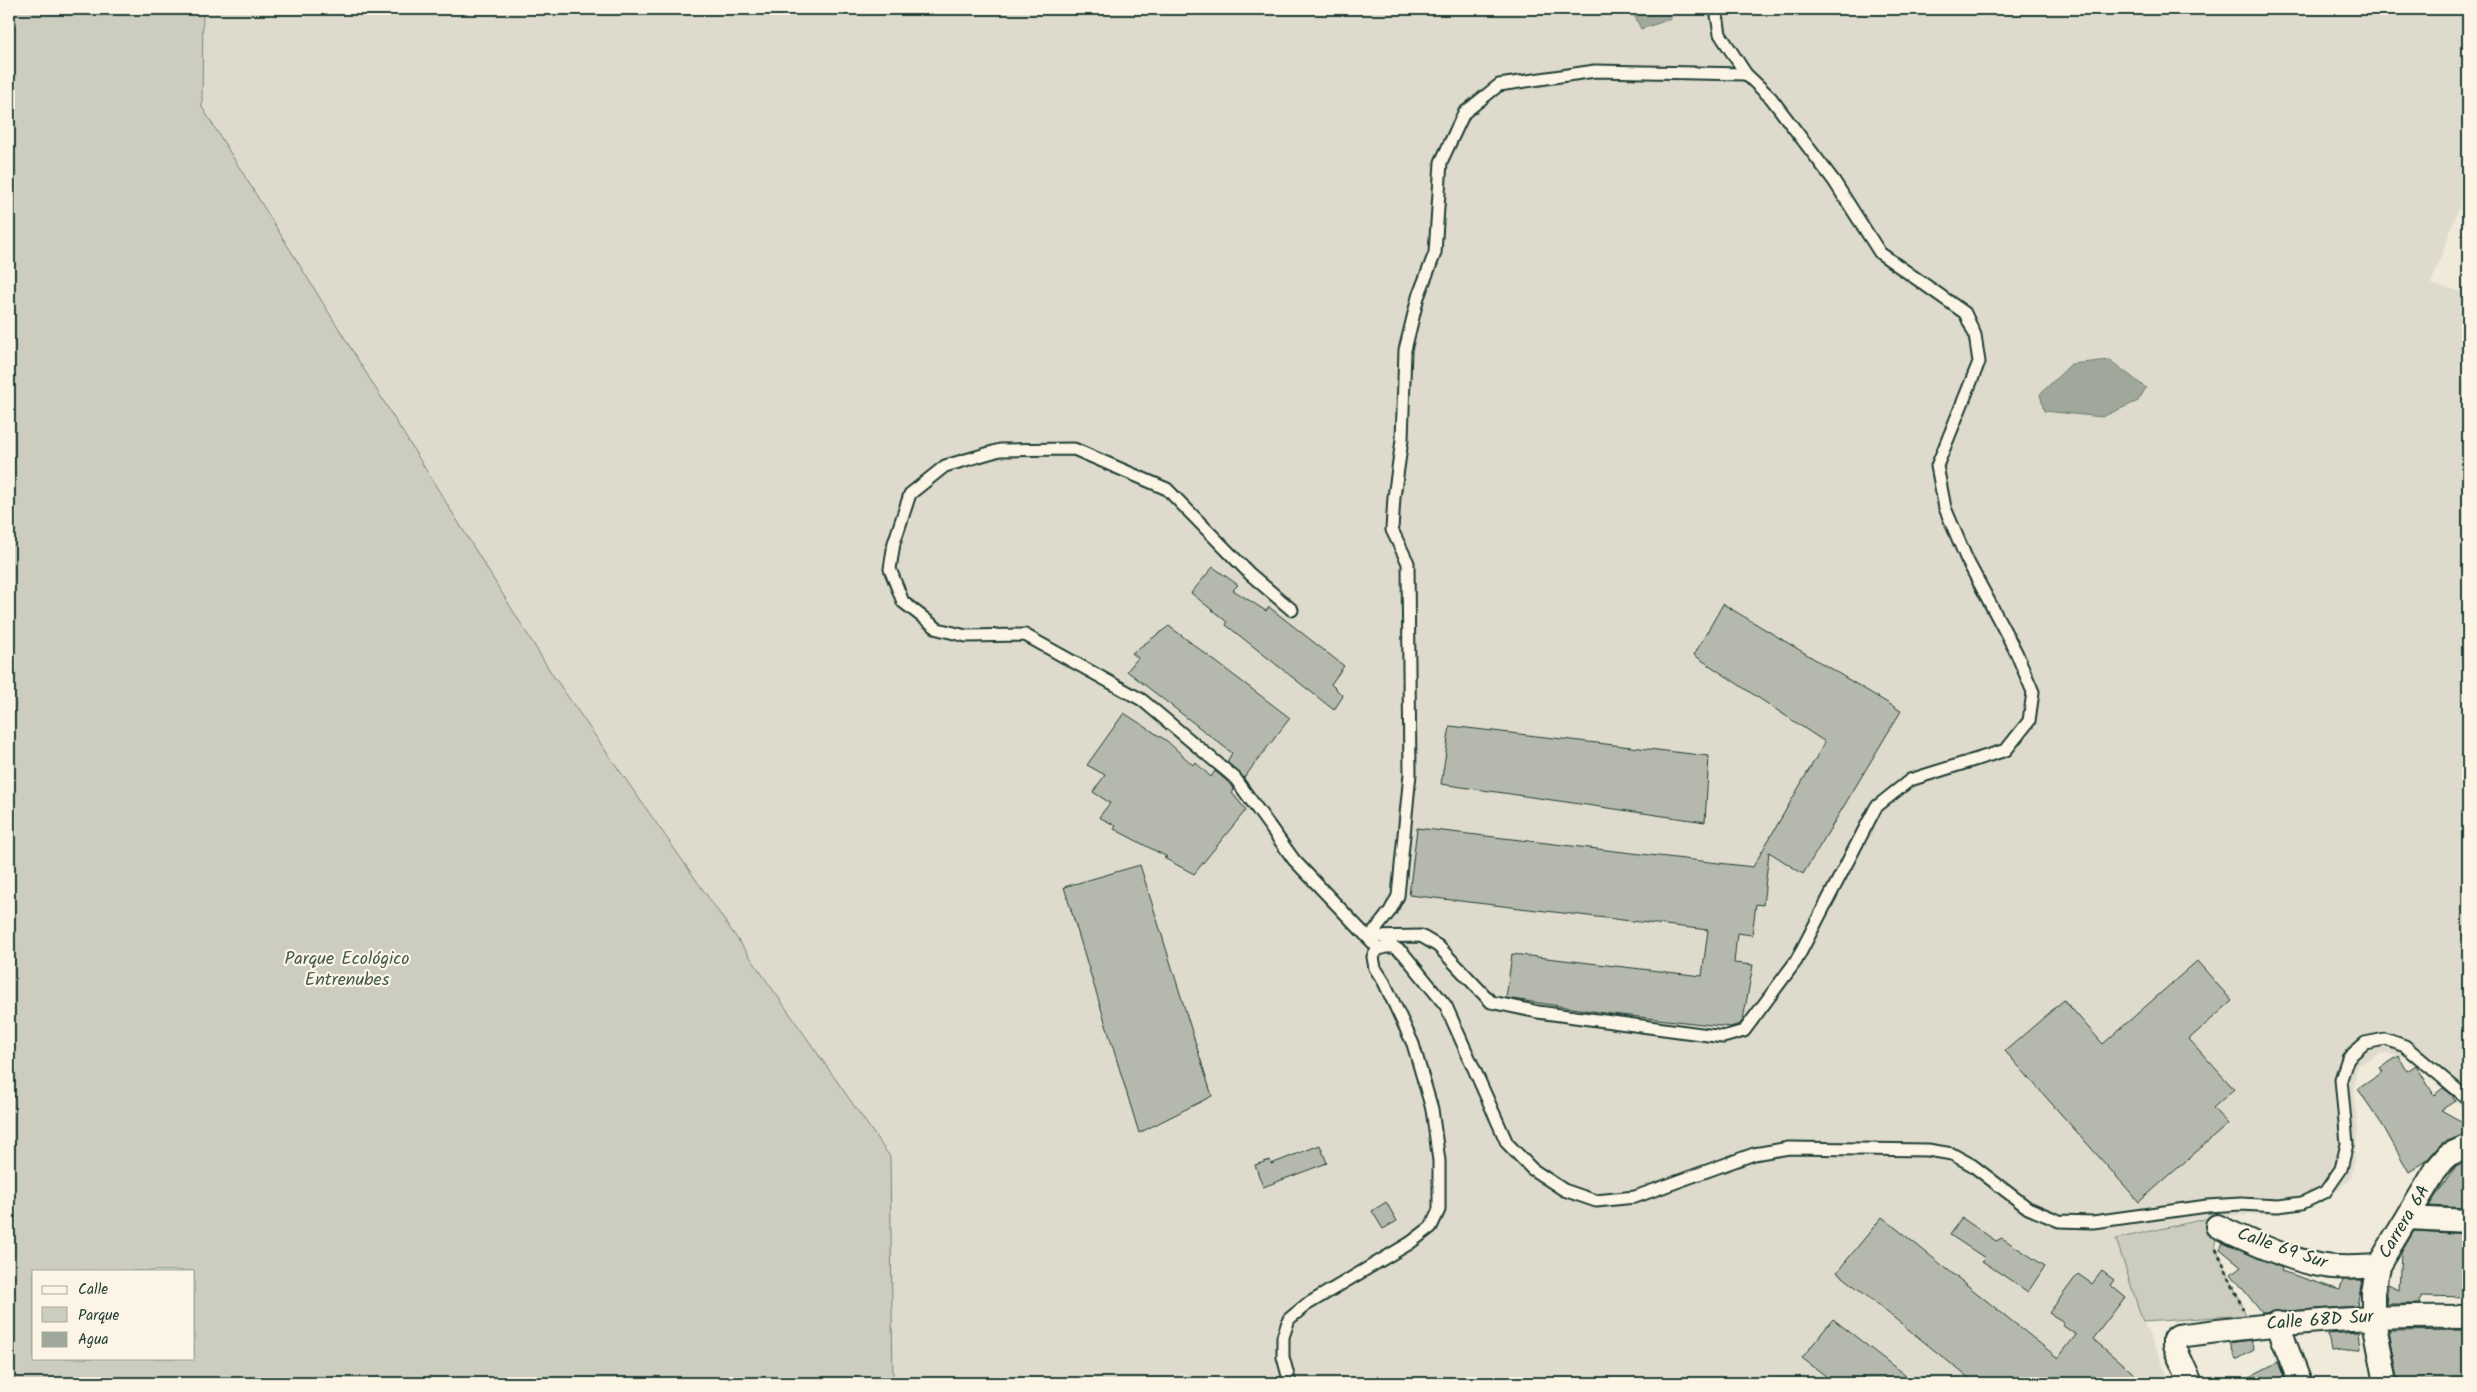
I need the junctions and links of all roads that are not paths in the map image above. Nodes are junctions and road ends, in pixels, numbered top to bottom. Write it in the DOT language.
graph roads {
  1 [pos="1716,9"];
  2 [pos="1746,74"];
  3 [pos="1292,610"];
  4 [pos="1370,937"];
  5 [pos="1377,950"];
  6 [pos="2468,1099"];
  7 [pos="2458,1150"];
  8 [pos="2408,1218"];
  9 [pos="2468,1221"];
  10 [pos="2217,1226"];
  11 [pos="2378,1266"];
  12 [pos="2373,1316"];
  13 [pos="2468,1317"];
  14 [pos="2277,1323"];
  15 [pos="1290,1383"];
  16 [pos="2190,1383"];
  17 [pos="2300,1383"];
  18 [pos="2386,1383"];
  1 -- 2 [label="lane"];
  2 -- 4 [label="lane"];
  2 -- 4 [label="lane"];
  3 -- 4 [label="lane"];
  4 -- 5 [label="lane"];
  5 -- 6 [label="lane"];
  5 -- 15 [label="lane"];
  7 -- 8 [label="street, Carrera 6A"];
  8 -- 9 [label="street"];
  8 -- 11 [label="street, Carrera 6A"];
  10 -- 11 [label="street, Calle 69 Sur"];
  11 -- 12 [label="street, Carrera 6A"];
  12 -- 13 [label="street, Calle 68D Sur"];
  12 -- 14 [label="street, Calle 68D Sur"];
  12 -- 18 [label="street, Carrera 6A"];
  14 -- 16 [label="street, Calle 68D Sur"];
  14 -- 17 [label="street"];
}
